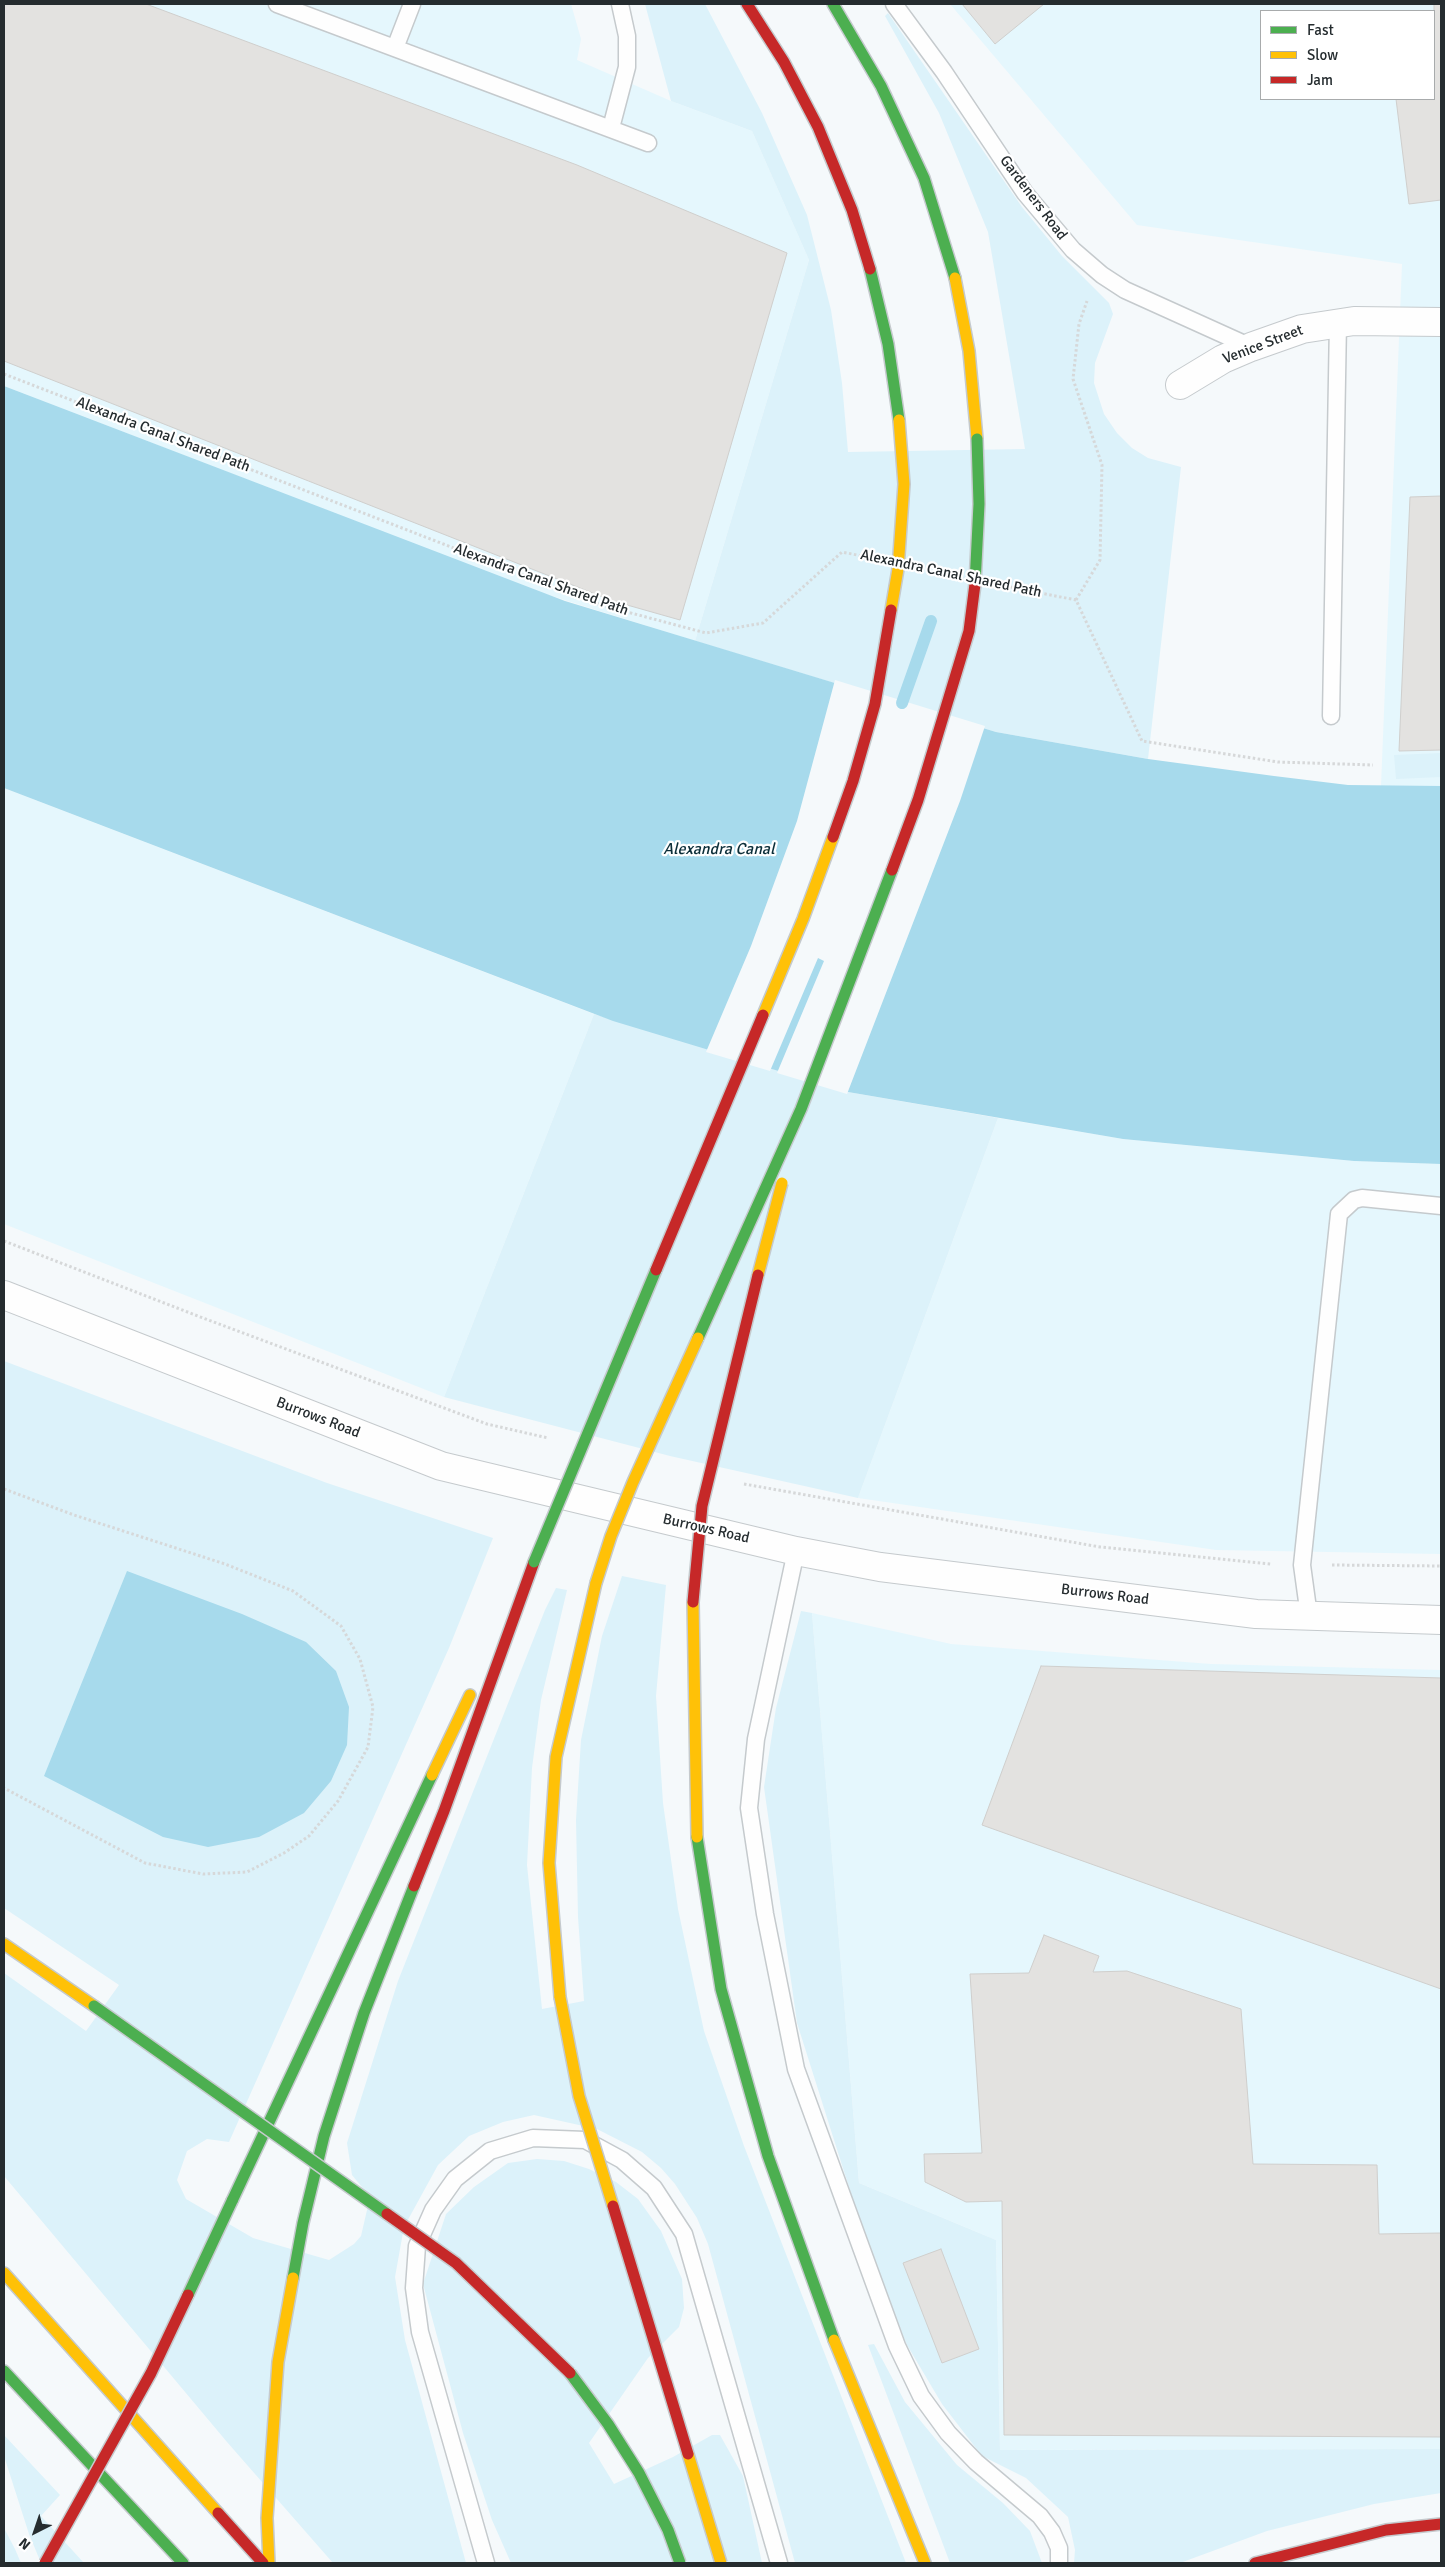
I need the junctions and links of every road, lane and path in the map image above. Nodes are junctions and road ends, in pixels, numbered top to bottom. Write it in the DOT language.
graph roads {
  1 [pos="277,4"];
  2 [pos="412,4"];
  3 [pos="620,4"];
  4 [pos="747,4"];
  5 [pos="833,4"];
  6 [pos="894,4"];
  7 [pos="395,48"];
  8 [pos="611,128"];
  9 [pos="648,143"];
  10 [pos="1090,292"];
  11 [pos="1338,322"];
  12 [pos="1441,322"];
  13 [pos="1251,346"];
  14 [pos="4,374"];
  15 [pos="1180,385"];
  16 [pos="872,558"];
  17 [pos="1008,586"];
  18 [pos="1076,600"];
  19 [pos="1331,716"];
  20 [pos="1373,765"];
  21 [pos="801,1109"];
  22 [pos="1441,1206"];
  23 [pos="4,1295"];
  24 [pos="4,1489"];
  25 [pos="796,1550"];
  26 [pos="534,1562"];
  27 [pos="1309,1616"];
  28 [pos="1441,1620"];
  29 [pos="482,1669"];
  30 [pos="474,1687"];
  31 [pos="4,1788"];
  32 [pos="4,1944"];
  33 [pos="4,2273"];
  34 [pos="4,2371"];
  35 [pos="1441,2524"];
  36 [pos="45,2563"];
  37 [pos="183,2563"];
  38 [pos="263,2563"];
  39 [pos="268,2563"];
  40 [pos="486,2563"];
  41 [pos="680,2563"];
  42 [pos="721,2563"];
  43 [pos="779,2563"];
  44 [pos="925,2563"];
  45 [pos="1059,2563"];
  46 [pos="1255,2563"];
  1 -- 7 [label="lane"];
  2 -- 7 [label="lane"];
  3 -- 8 [label="lane"];
  4 -- 26 [label="highway, bridge"];
  5 -- 21 [label="highway, bridge"];
  6 -- 13 [label="lane, Gardeners Road"];
  7 -- 8 [label="lane"];
  8 -- 9 [label="lane"];
  10 -- 18 [label="path"];
  11 -- 12 [label="street, Venice Street"];
  11 -- 13 [label="street, Venice Street"];
  11 -- 19 [label="lane"];
  13 -- 15 [label="street, Venice Street"];
  14 -- 16 [label="path, Alexandra Canal Shared Path"];
  17 -- 18 [label="path, Alexandra Canal Shared Path"];
  18 -- 20 [label="path"];
  21 -- 42 [label="highway, bridge"];
  21 -- 44 [label="highway, bridge"];
  22 -- 27 [label="lane"];
  23 -- 25 [label="street, Burrows Road"];
  24 -- 31 [label="path"];
  25 -- 27 [label="street, Burrows Road"];
  25 -- 45 [label="lane"];
  26 -- 29 [label="highway"];
  26 -- 39 [label="highway"];
  27 -- 28 [label="street, Burrows Road"];
  30 -- 36 [label="highway, bridge"];
  32 -- 41 [label="highway, bridge"];
  33 -- 38 [label="highway"];
  34 -- 37 [label="highway"];
  35 -- 46 [label="highway"];
  40 -- 43 [label="lane"];
}
